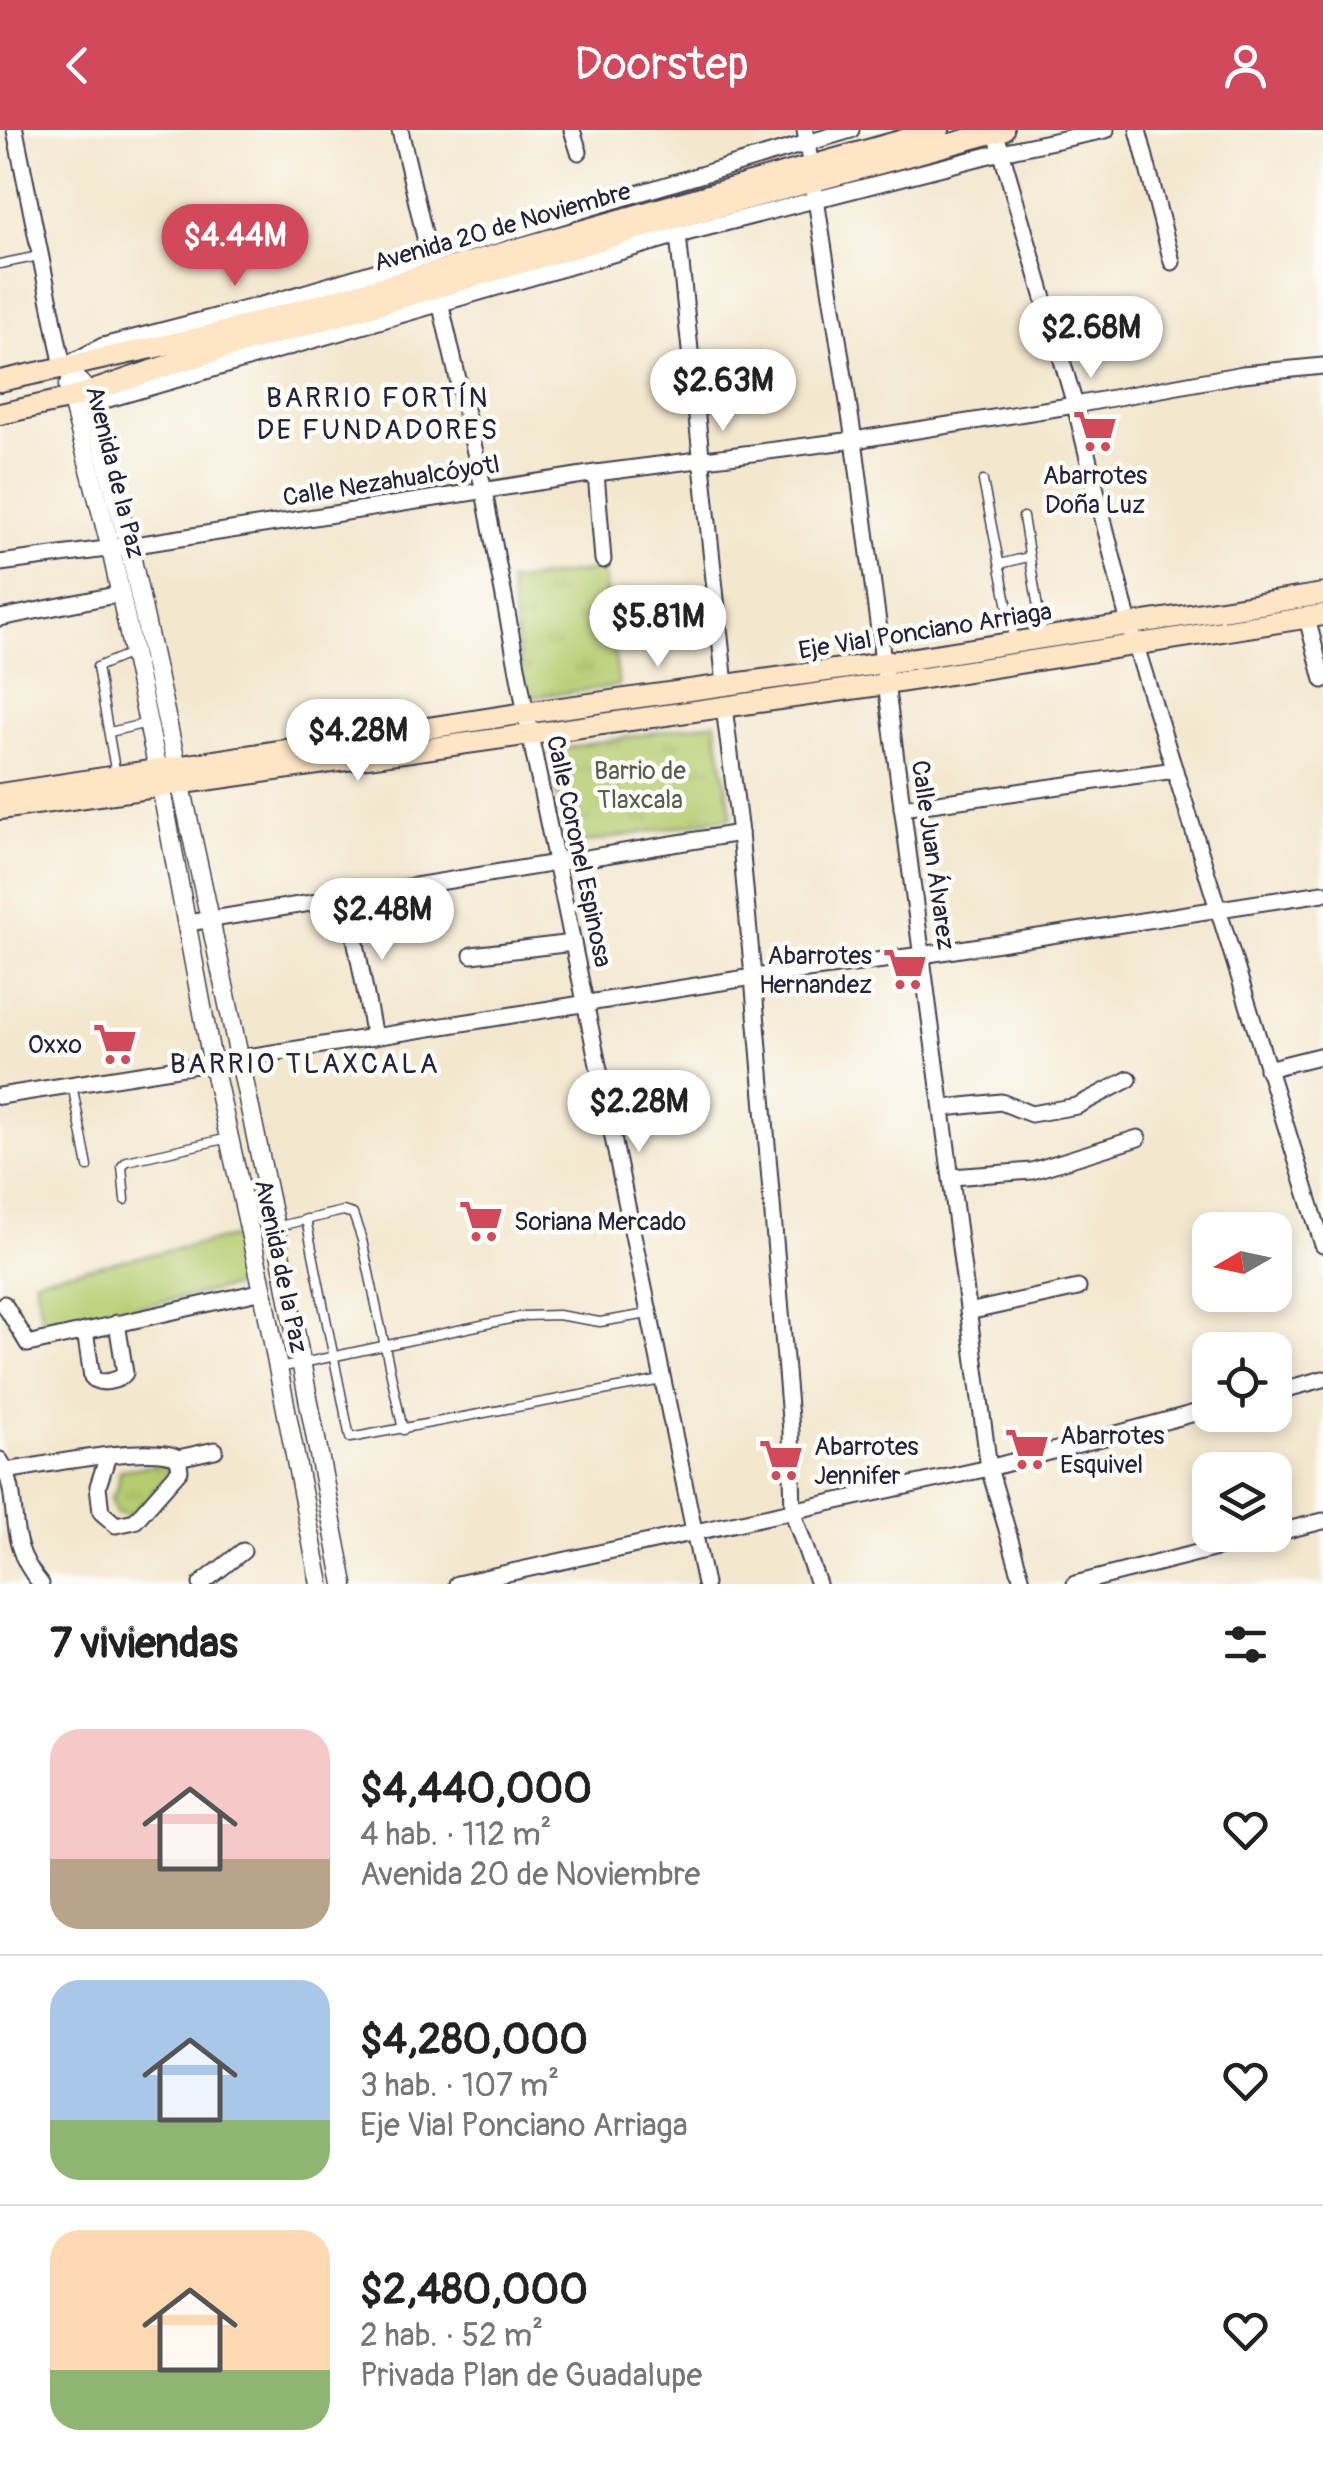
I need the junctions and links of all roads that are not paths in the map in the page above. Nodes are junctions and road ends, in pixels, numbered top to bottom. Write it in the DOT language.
graph roads {
  1 [pos="15,130"];
  2 [pos="400,130"];
  3 [pos="572,130"];
  4 [pos="852,130"];
  5 [pos="939,130"];
  6 [pos="1106,130"];
  7 [pos="1138,130"];
  8 [pos="806,136"];
  9 [pos="999,136"];
  10 [pos="579,152"];
  11 [pos="812,182"];
  12 [pos="678,235"];
  13 [pos="39,256"];
  14 [pos="1172,262"];
  15 [pos="0,264"];
  16 [pos="436,279"];
  17 [pos="141,352"];
  18 [pos="1323,366"];
  19 [pos="63,368"];
  20 [pos="0,382"];
  21 [pos="106,384"];
  22 [pos="132,392"];
  23 [pos="83,395"];
  24 [pos="1074,406"];
  25 [pos="0,414"];
  26 [pos="854,440"];
  27 [pos="702,459"];
  28 [pos="596,473"];
  29 [pos="983,481"];
  30 [pos="484,492"];
  31 [pos="1023,517"];
  32 [pos="120,548"];
  33 [pos="1028,558"];
  34 [pos="603,560"];
  35 [pos="0,563"];
  36 [pos="1000,564"];
  37 [pos="120,594"];
  38 [pos="1323,594"];
  39 [pos="1315,617"];
  40 [pos="0,618"];
  41 [pos="1132,633"];
  42 [pos="1044,638"];
  43 [pos="1014,643"];
  44 [pos="140,650"];
  45 [pos="885,674"];
  46 [pos="1323,680"];
  47 [pos="725,685"];
  48 [pos="724,708"];
  49 [pos="525,714"];
  50 [pos="147,723"];
  51 [pos="110,732"];
  52 [pos="530,735"];
  53 [pos="1175,770"];
  54 [pos="116,776"];
  55 [pos="169,777"];
  56 [pos="0,794"];
  57 [pos="902,808"];
  58 [pos="0,809"];
  59 [pos="740,833"];
  60 [pos="558,862"];
  61 [pos="1323,893"];
  62 [pos="347,897"];
  63 [pos="1218,908"];
  64 [pos="210,919"];
  65 [pos="188,923"];
  66 [pos="574,944"];
  67 [pos="922,955"];
  68 [pos="472,956"];
  69 [pos="753,976"];
  70 [pos="224,986"];
  71 [pos="201,991"];
  72 [pos="586,1005"];
  73 [pos="374,1037"];
  74 [pos="1323,1055"];
  75 [pos="239,1060"];
  76 [pos="212,1061"];
  77 [pos="1267,1069"];
  78 [pos="1128,1079"];
  79 [pos="72,1084"];
  80 [pos="0,1096"];
  81 [pos="944,1108"];
  82 [pos="229,1138"];
  83 [pos="1138,1138"];
  84 [pos="88,1167"];
  85 [pos="952,1178"];
  86 [pos="125,1200"];
  87 [pos="306,1219"];
  88 [pos="274,1227"];
  89 [pos="1323,1245"];
  90 [pos="1078,1288"];
  91 [pos="263,1290"];
  92 [pos="4,1304"];
  93 [pos="968,1312"];
  94 [pos="648,1314"];
  95 [pos="117,1324"];
  96 [pos="85,1330"];
  97 [pos="385,1346"];
  98 [pos="332,1357"];
  99 [pos="301,1364"];
  100 [pos="278,1368"];
  101 [pos="1323,1379"];
  102 [pos="662,1380"];
  103 [pos="1292,1387"];
  104 [pos="1192,1414"];
  105 [pos="402,1430"];
  106 [pos="215,1450"];
  107 [pos="108,1456"];
  108 [pos="178,1458"];
  109 [pos="3,1465"];
  110 [pos="989,1468"];
  111 [pos="793,1513"];
  112 [pos="1323,1521"];
  113 [pos="1292,1529"];
  114 [pos="694,1534"];
  115 [pos="244,1550"];
  116 [pos="1201,1552"];
  117 [pos="41,1584"];
  118 [pos="202,1584"];
  119 [pos="320,1584"];
  120 [pos="344,1584"];
  121 [pos="457,1584"];
  122 [pos="705,1584"];
  123 [pos="818,1584"];
  124 [pos="1023,1584"];
  125 [pos="1074,1584"];
  1 -- 13 [label="street"];
  2 -- 16 [label="street, Calle Coronel Espinosa"];
  3 -- 10 [label="street"];
  4 -- 8 [label="street, Avenida 20 de Noviembre"];
  5 -- 11 [label="main road, Avenida 20 de Noviembre"];
  6 -- 9 [label="street, Avenida 20 de Noviembre"];
  7 -- 14 [label="street"];
  8 -- 11 [label="street, Calle Juan Álvarez"];
  8 -- 16 [label="street, Avenida 20 de Noviembre"];
  9 -- 11 [label="main road, Avenida 20 de Noviembre"];
  9 -- 24 [label="street"];
  11 -- 12 [label="street, Avenida 20 de Noviembre"];
  11 -- 16 [label="main road, Avenida 20 de Noviembre"];
  11 -- 26 [label="street, Calle Juan Álvarez"];
  12 -- 16 [label="street, Avenida 20 de Noviembre"];
  12 -- 27 [label="street"];
  13 -- 15 [label="lane"];
  13 -- 19 [label="street"];
  16 -- 17 [label="main road, Avenida 20 de Noviembre"];
  16 -- 19 [label="street, Avenida 20 de Noviembre"];
  16 -- 21 [label="main road, Avenida 20 de Noviembre"];
  16 -- 22 [label="street, Avenida 20 de Noviembre"];
  16 -- 30 [label="street, Calle Coronel Espinosa"];
  17 -- 19 [label="main road, Avenida 20 de Noviembre"];
  17 -- 23 [label="main road"];
  18 -- 24 [label="street, Calle Nezahualcóyotl"];
  19 -- 20 [label="main road"];
  19 -- 23 [label="street, Avenida de la Paz"];
  21 -- 22 [label="main road"];
  21 -- 23 [label="main road, Avenida 20 de Noviembre"];
  22 -- 23 [label="street, Avenida 20 de Noviembre"];
  23 -- 25 [label="main road"];
  23 -- 32 [label="street, Avenida de la Paz"];
  24 -- 26 [label="street, Calle Nezahualcóyotl"];
  24 -- 41 [label="street"];
  26 -- 27 [label="street, Calle Nezahualcóyotl"];
  26 -- 45 [label="street, Calle Juan Álvarez"];
  27 -- 28 [label="street, Calle Nezahualcóyotl"];
  27 -- 47 [label="street"];
  28 -- 30 [label="street, Calle Nezahualcóyotl"];
  28 -- 34 [label="street"];
  29 -- 36 [label="lane"];
  30 -- 32 [label="street, Calle Nezahualcóyotl"];
  30 -- 49 [label="street, Calle Coronel Espinosa"];
  31 -- 33 [label="lane"];
  32 -- 35 [label="street, Calle Nezahualcóyotl"];
  32 -- 37 [label="street, Avenida de la Paz"];
  32 -- 44 [label="street, Avenida de la Paz"];
  33 -- 36 [label="lane"];
  33 -- 42 [label="lane"];
  36 -- 43 [label="lane"];
  37 -- 40 [label="street"];
  37 -- 44 [label="street, Avenida de la Paz"];
  38 -- 41 [label="main road, Eje Vial Ponciano Arriaga"];
  39 -- 41 [label="main road, Eje Vial Ponciano Arriaga"];
  39 -- 46 [label="street"];
  41 -- 42 [label="main road, Eje Vial Ponciano Arriaga"];
  41 -- 45 [label="main road, Eje Vial Ponciano Arriaga"];
  41 -- 53 [label="street"];
  42 -- 43 [label="main road, Eje Vial Ponciano Arriaga"];
  43 -- 45 [label="main road, Eje Vial Ponciano Arriaga"];
  44 -- 50 [label="street, Avenida de la Paz"];
  44 -- 51 [label="lane"];
  44 -- 55 [label="street, Avenida de la Paz"];
  45 -- 47 [label="main road, Eje Vial Ponciano Arriaga"];
  45 -- 48 [label="main road, Eje Vial Ponciano Arriaga"];
  45 -- 57 [label="street, Calle Juan Álvarez"];
  47 -- 49 [label="main road, Eje Vial Ponciano Arriaga"];
  48 -- 52 [label="main road, Eje Vial Ponciano Arriaga"];
  48 -- 59 [label="street"];
  49 -- 52 [label="street, Calle Coronel Espinosa"];
  49 -- 55 [label="main road, Eje Vial Ponciano Arriaga"];
  50 -- 51 [label="lane"];
  50 -- 55 [label="street, Avenida de la Paz"];
  51 -- 54 [label="lane"];
  52 -- 55 [label="main road, Eje Vial Ponciano Arriaga"];
  52 -- 60 [label="street, Calle Coronel Espinosa"];
  53 -- 57 [label="street"];
  53 -- 63 [label="street"];
  54 -- 55 [label="main road, Eje Vial Ponciano Arriaga"];
  54 -- 56 [label="main road, Eje Vial Ponciano Arriaga"];
  55 -- 58 [label="main road, Eje Vial Ponciano Arriaga"];
  55 -- 64 [label="street, Avenida de la Paz"];
  55 -- 65 [label="street, Avenida de la Paz"];
  57 -- 67 [label="street, Calle Juan Álvarez"];
  59 -- 60 [label="street"];
  59 -- 69 [label="street"];
  60 -- 62 [label="street"];
  60 -- 66 [label="street, Calle Coronel Espinosa"];
  61 -- 63 [label="street"];
  62 -- 64 [label="street"];
  62 -- 73 [label="street"];
  63 -- 67 [label="street"];
  63 -- 77 [label="street"];
  64 -- 65 [label="street"];
  64 -- 70 [label="street, Avenida de la Paz"];
  65 -- 71 [label="street, Avenida de la Paz"];
  66 -- 68 [label="street"];
  66 -- 72 [label="street, Calle Coronel Espinosa"];
  67 -- 69 [label="street"];
  67 -- 81 [label="street, Calle Juan Álvarez"];
  69 -- 72 [label="street"];
  69 -- 111 [label="street"];
  70 -- 71 [label="street"];
  70 -- 75 [label="street, Avenida de la Paz"];
  71 -- 76 [label="street, Avenida de la Paz"];
  72 -- 73 [label="street"];
  72 -- 94 [label="street, Calle Coronel Espinosa"];
  73 -- 75 [label="street"];
  74 -- 77 [label="street"];
  75 -- 76 [label="street"];
  75 -- 88 [label="street, Avenida de la Paz"];
  76 -- 79 [label="street"];
  76 -- 82 [label="street, Avenida de la Paz"];
  77 -- 89 [label="street"];
  78 -- 81 [label="street"];
  79 -- 80 [label="street"];
  79 -- 84 [label="lane"];
  81 -- 85 [label="street, Calle Juan Álvarez"];
  82 -- 86 [label="lane"];
  82 -- 91 [label="street, Avenida de la Paz"];
  83 -- 85 [label="street"];
  85 -- 93 [label="street, Calle Juan Álvarez"];
  87 -- 88 [label="lane"];
  87 -- 97 [label="lane"];
  87 -- 98 [label="lane"];
  88 -- 99 [label="street, Avenida de la Paz"];
  90 -- 93 [label="street"];
  91 -- 95 [label="street"];
  91 -- 100 [label="street, Avenida de la Paz"];
  92 -- 96 [label="street"];
  93 -- 110 [label="street, Calle Juan Álvarez"];
  94 -- 97 [label="lane"];
  94 -- 102 [label="street, Calle Coronel Espinosa"];
  95 -- 96 [label="street"];
  95 -- 96 [label="street"];
  97 -- 98 [label="lane"];
  97 -- 105 [label="lane"];
  98 -- 99 [label="lane"];
  98 -- 105 [label="lane"];
  99 -- 100 [label="lane"];
  99 -- 120 [label="street, Avenida de la Paz"];
  100 -- 119 [label="street, Avenida de la Paz"];
  101 -- 103 [label="street"];
  102 -- 105 [label="lane"];
  102 -- 114 [label="street, Calle Coronel Espinosa"];
  104 -- 110 [label="street"];
  106 -- 108 [label="street"];
  107 -- 108 [label="street"];
  107 -- 108 [label="street"];
  107 -- 109 [label="street"];
  109 -- 117 [label="street"];
  110 -- 111 [label="street"];
  110 -- 124 [label="street, Calle Juan Álvarez"];
  111 -- 114 [label="street"];
  111 -- 123 [label="street"];
  112 -- 113 [label="street"];
  114 -- 121 [label="street"];
  114 -- 122 [label="street, Calle Coronel Espinosa"];
  115 -- 118 [label="street"];
  116 -- 125 [label="street"];
}
